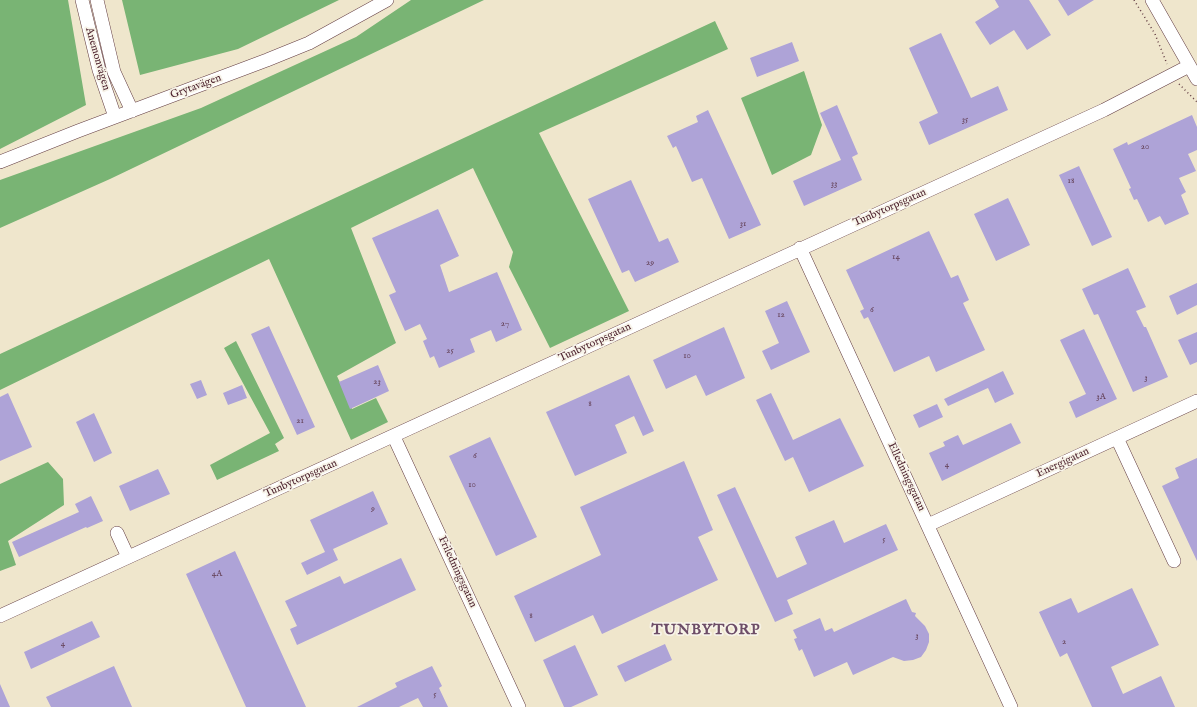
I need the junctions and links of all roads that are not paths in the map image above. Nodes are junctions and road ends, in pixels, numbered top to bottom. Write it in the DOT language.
graph roads {
  1 [pos="82,0"];
  2 [pos="97,0"];
  3 [pos="388,0"];
  4 [pos="1152,0"];
  5 [pos="1189,66"];
  6 [pos="1197,79"];
  7 [pos="132,111"];
  8 [pos="115,117"];
  9 [pos="0,162"];
  10 [pos="800,248"];
  11 [pos="1197,401"];
  12 [pos="394,437"];
  13 [pos="1117,438"];
  14 [pos="928,525"];
  15 [pos="117,532"];
  16 [pos="128,557"];
  17 [pos="1174,561"];
  18 [pos="0,616"];
  19 [pos="520,707"];
  20 [pos="1011,707"];
  1 -- 8 [label="street, Anemonvägen"];
  2 -- 7 [label="street, Anemonvägen"];
  3 -- 7 [label="street, Grytavägen"];
  4 -- 5 [label="street"];
  5 -- 6 [label="street"];
  5 -- 10 [label="street, Tunbytorpsgatan"];
  7 -- 8 [label="street, Grytavägen"];
  8 -- 9 [label="street, Grytavägen"];
  10 -- 12 [label="street, Tunbytorpsgatan"];
  10 -- 14 [label="street, Elledningsgatan"];
  11 -- 13 [label="street, Energigatan"];
  12 -- 16 [label="street, Tunbytorpsgatan"];
  12 -- 19 [label="street, Friledningsgatan"];
  13 -- 14 [label="street, Energigatan"];
  13 -- 17 [label="street"];
  14 -- 20 [label="street, Elledningsgatan"];
  15 -- 16 [label="street"];
  16 -- 18 [label="street, Tunbytorpsgatan"];
}
